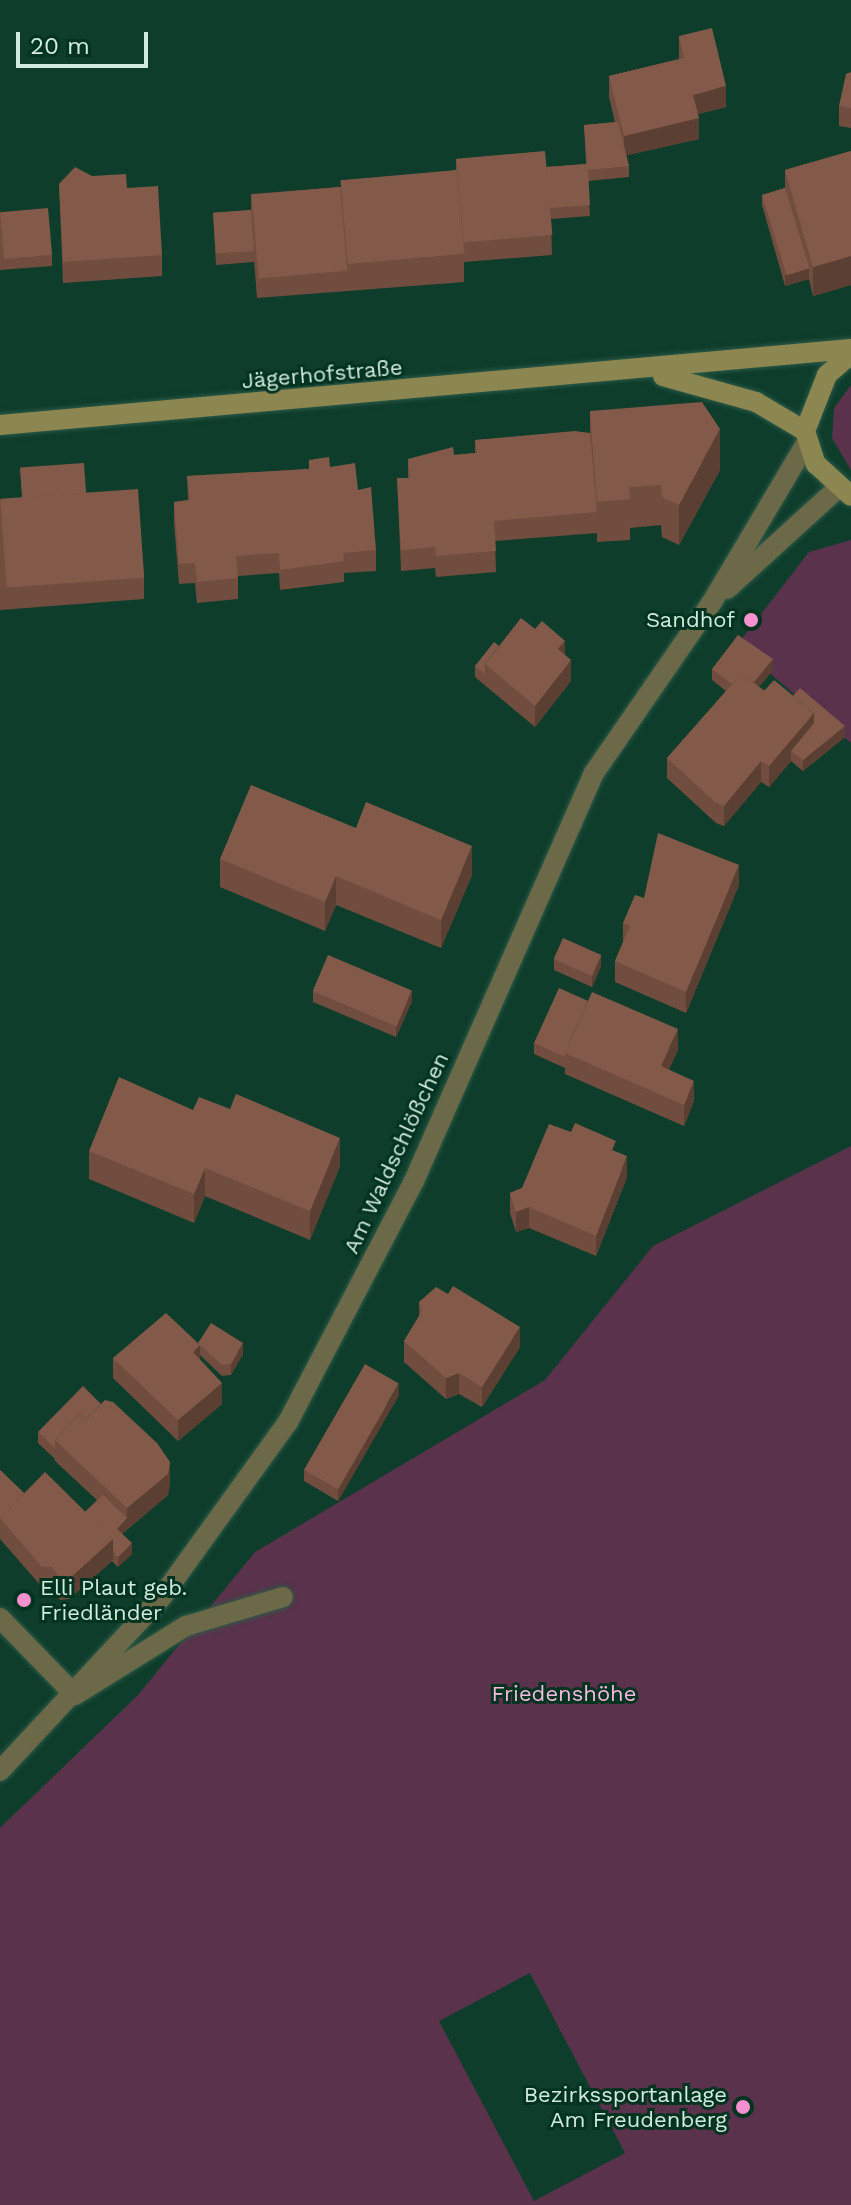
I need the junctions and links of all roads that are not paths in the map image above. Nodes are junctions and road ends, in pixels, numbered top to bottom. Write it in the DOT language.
graph roads {
  1 [pos="851,352"];
  2 [pos="648,372"];
  3 [pos="0,425"];
  4 [pos="805,437"];
  5 [pos="844,492"];
  6 [pos="712,602"];
  7 [pos="283,1597"];
  8 [pos="0,1618"];
  9 [pos="75,1695"];
  10 [pos="0,1771"];
  1 -- 2 [label="main road, Jägerhofstraße"];
  1 -- 4 [label="main road"];
  2 -- 3 [label="main road, Jägerhofstraße"];
  2 -- 4 [label="main road, Jägerhofstraße"];
  4 -- 5 [label="main road"];
  4 -- 6 [label="street, Am Waldschlößchen"];
  5 -- 6 [label="street, Am Waldschlößchen"];
  6 -- 9 [label="street, Am Waldschlößchen"];
  7 -- 9 [label="street"];
  8 -- 9 [label="street"];
  9 -- 10 [label="street"];
}
